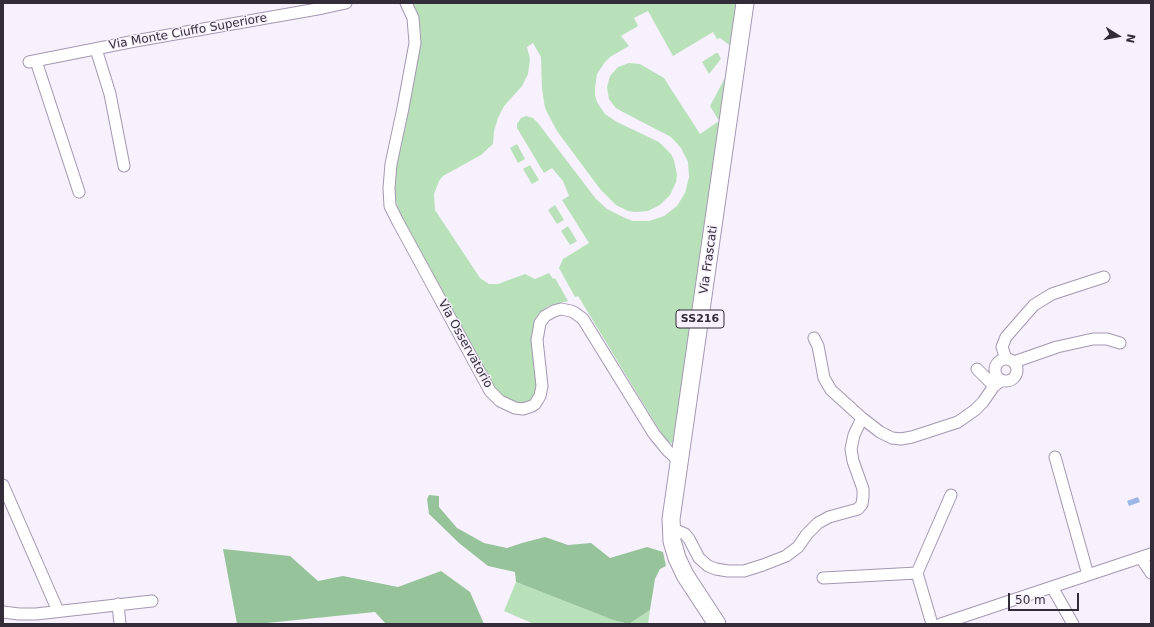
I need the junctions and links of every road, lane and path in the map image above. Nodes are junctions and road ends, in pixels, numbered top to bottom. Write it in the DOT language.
graph roads {
  1 [pos="346,3"];
  2 [pos="406,3"];
  3 [pos="745,3"];
  4 [pos="96,49"];
  5 [pos="124,166"];
  6 [pos="79,192"];
  7 [pos="1104,277"];
  8 [pos="814,338"];
  9 [pos="1120,343"];
  10 [pos="1010,360"];
  11 [pos="977,369"];
  12 [pos="998,383"];
  13 [pos="862,418"];
  14 [pos="1055,457"];
  15 [pos="680,462"];
  16 [pos="3,485"];
  17 [pos="951,495"];
  18 [pos="671,528"];
  19 [pos="1146,556"];
  20 [pos="917,573"];
  21 [pos="1151,573"];
  22 [pos="1088,575"];
  23 [pos="822,578"];
  24 [pos="1052,587"];
  25 [pos="152,601"];
  26 [pos="118,604"];
  27 [pos="58,611"];
  28 [pos="3,612"];
  29 [pos="120,624"];
  30 [pos="717,624"];
  31 [pos="932,624"];
  32 [pos="941,624"];
  33 [pos="1072,624"];
  1 -- 4 [label="street, Via Monte Ciuffo Superiore"];
  2 -- 15 [label="street, Via Osservatorio"];
  3 -- 15 [label="main road, Via Frascati / SS216"];
  4 -- 5 [label="street"];
  4 -- 6 [label="street, Via Monte Ciuffo Superiore"];
  7 -- 10 [label="street"];
  8 -- 13 [label="street"];
  9 -- 10 [label="street"];
  10 -- 12 [label="street"];
  10 -- 12 [label="street"];
  11 -- 12 [label="street"];
  12 -- 13 [label="street"];
  13 -- 18 [label="street"];
  14 -- 22 [label="street"];
  15 -- 18 [label="main road, Via Frascati / SS216"];
  16 -- 27 [label="street"];
  17 -- 20 [label="street"];
  18 -- 30 [label="main road, Via Frascati / SS216"];
  19 -- 21 [label="street"];
  19 -- 22 [label="street"];
  20 -- 23 [label="street"];
  20 -- 31 [label="street"];
  22 -- 24 [label="street"];
  24 -- 32 [label="street"];
  24 -- 33 [label="street"];
  25 -- 26 [label="street"];
  26 -- 27 [label="street"];
  26 -- 29 [label="street"];
  27 -- 28 [label="street"];
}
